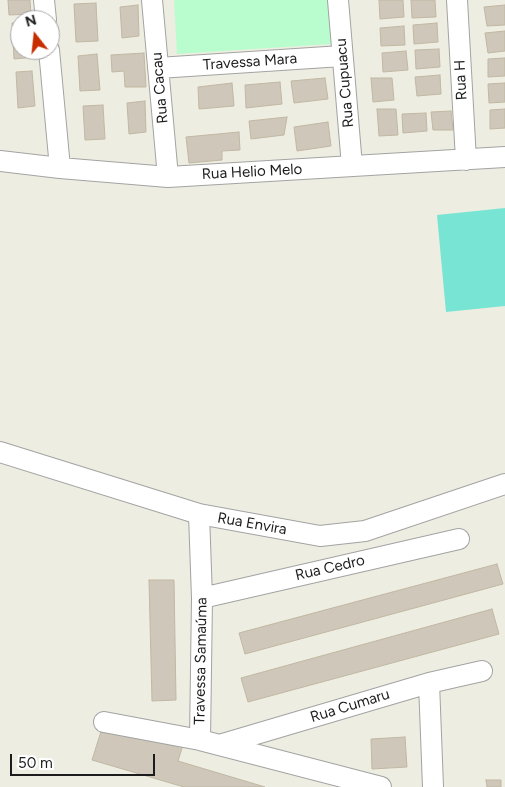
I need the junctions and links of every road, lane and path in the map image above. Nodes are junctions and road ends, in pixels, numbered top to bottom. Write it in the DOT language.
graph roads {
  1 [pos="152,0"];
  2 [pos="338,0"];
  3 [pos="457,0"];
  4 [pos="342,56"];
  5 [pos="50,60"];
  6 [pos="158,68"];
  7 [pos="505,157"];
  8 [pos="466,160"];
  9 [pos="0,161"];
  10 [pos="352,166"];
  11 [pos="60,168"];
  12 [pos="168,177"];
  13 [pos="0,452"];
  14 [pos="505,484"];
  15 [pos="199,514"];
  16 [pos="459,539"];
  17 [pos="202,598"];
  18 [pos="482,671"];
  19 [pos="429,683"];
  20 [pos="104,722"];
  21 [pos="200,740"];
  22 [pos="220,745"];
  23 [pos="381,787"];
  24 [pos="433,787"];
  1 -- 6 [label="street, Rua Cacau"];
  2 -- 4 [label="street, Rua Cupuacu"];
  3 -- 8 [label="street, Rua H"];
  4 -- 6 [label="street, Travessa Mara"];
  4 -- 10 [label="street, Rua Cupuacu"];
  5 -- 11 [label="street"];
  6 -- 12 [label="street, Rua Cacau"];
  7 -- 8 [label="street, Rua Helio Melo"];
  8 -- 10 [label="street, Rua Helio Melo"];
  9 -- 11 [label="street, Rua Helio Melo"];
  10 -- 12 [label="street, Rua Helio Melo"];
  11 -- 12 [label="street, Rua Helio Melo"];
  13 -- 15 [label="street, Rua Envira"];
  14 -- 15 [label="street, Rua Envira"];
  15 -- 17 [label="street, Travessa Samaúma"];
  16 -- 17 [label="street, Rua Cedro"];
  17 -- 21 [label="street, Travessa Samaúma"];
  18 -- 19 [label="street, Rua Cumaru"];
  19 -- 22 [label="street, Rua Cumaru"];
  19 -- 24 [label="street"];
  20 -- 21 [label="street"];
  21 -- 22 [label="street, Travessa Samaúma"];
  22 -- 23 [label="street, Travessa Samaúma"];
}
